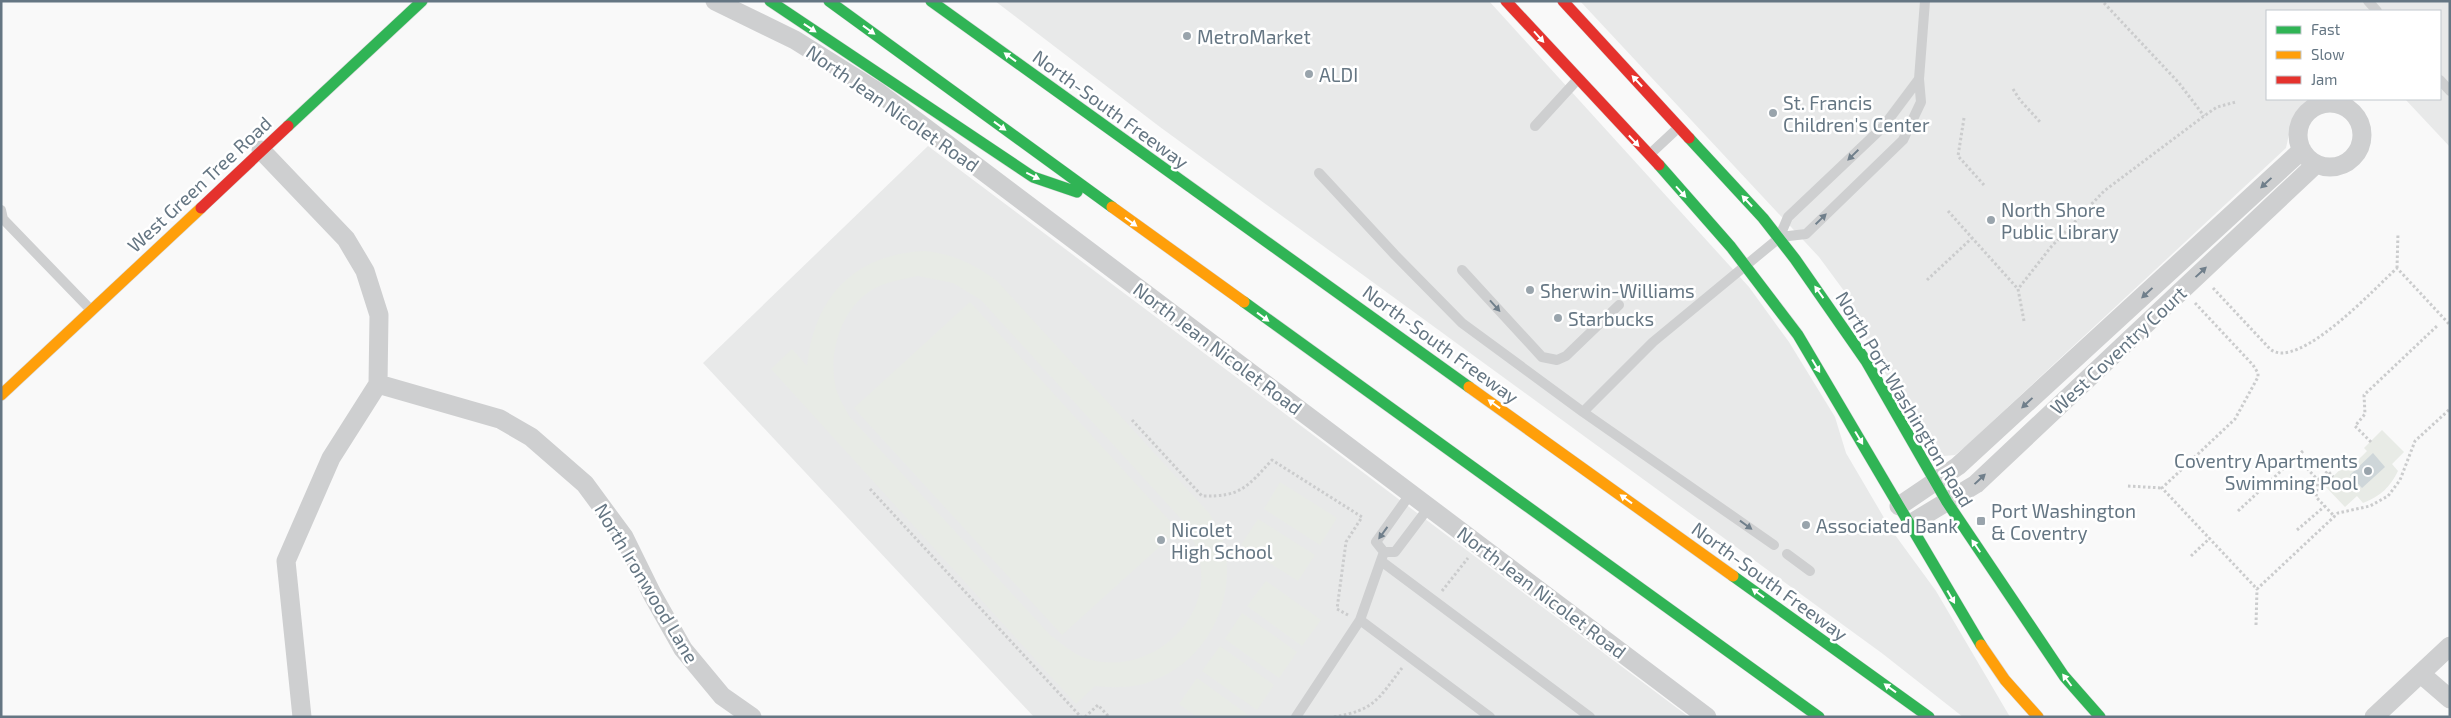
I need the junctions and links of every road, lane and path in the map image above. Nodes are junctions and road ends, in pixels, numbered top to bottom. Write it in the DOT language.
graph roads {
  1 [pos="422,1"];
  2 [pos="715,1"];
  3 [pos="770,1"];
  4 [pos="829,1"];
  5 [pos="931,1"];
  6 [pos="1506,1"];
  7 [pos="1563,1"];
  8 [pos="1925,1"];
  9 [pos="2368,1"];
  10 [pos="2104,4"];
  11 [pos="2377,10"];
  12 [pos="1012,44"];
  13 [pos="1578,79"];
  14 [pos="1919,79"];
  15 [pos="2441,81"];
  16 [pos="2013,89"];
  17 [pos="2450,91"];
  18 [pos="1064,96"];
  19 [pos="2236,102"];
  20 [pos="2204,116"];
  21 [pos="1964,118"];
  22 [pos="2041,123"];
  23 [pos="1534,126"];
  24 [pos="1679,127"];
  25 [pos="261,150"];
  26 [pos="2302,150"];
  27 [pos="1648,156"];
  28 [pos="2316,164"];
  29 [pos="1319,173"];
  30 [pos="1984,185"];
  31 [pos="1102,200"];
  32 [pos="1,210"];
  33 [pos="1948,211"];
  34 [pos="2398,233"];
  35 [pos="1779,238"];
  36 [pos="1972,238"];
  37 [pos="1746,265"];
  38 [pos="2397,268"];
  39 [pos="1462,270"];
  40 [pos="1927,280"];
  41 [pos="2212,288"];
  42 [pos="2018,289"];
  43 [pos="2195,303"];
  44 [pos="1620,305"];
  45 [pos="91,310"];
  46 [pos="2450,315"];
  47 [pos="2445,319"];
  48 [pos="2024,321"];
  49 [pos="2450,324"];
  50 [pos="2437,326"];
  51 [pos="378,384"];
  52 [pos="1,394"];
  53 [pos="2450,409"];
  54 [pos="1583,412"];
  55 [pos="1132,420"];
  56 [pos="2371,442"];
  57 [pos="2303,451"];
  58 [pos="2296,457"];
  59 [pos="2333,477"];
  60 [pos="2318,480"];
  61 [pos="1935,481"];
  62 [pos="2128,486"];
  63 [pos="2162,488"];
  64 [pos="870,489"];
  65 [pos="1411,493"];
  66 [pos="1947,502"];
  67 [pos="1899,506"];
  68 [pos="2325,506"];
  69 [pos="1429,507"];
  70 [pos="2238,511"];
  71 [pos="2335,517"];
  72 [pos="1910,524"];
  73 [pos="2297,530"];
  74 [pos="2210,538"];
  75 [pos="1774,545"];
  76 [pos="1483,548"];
  77 [pos="1787,554"];
  78 [pos="1382,556"];
  79 [pos="2191,556"];
  80 [pos="1810,571"];
  81 [pos="2257,589"];
  82 [pos="1434,601"];
  83 [pos="1360,620"];
  84 [pos="2256,625"];
  85 [pos="2450,646"];
  86 [pos="1410,658"];
  87 [pos="2421,674"];
  88 [pos="2450,699"];
  89 [pos="302,717"];
  90 [pos="752,717"];
  91 [pos="1083,717"];
  92 [pos="1109,717"];
  93 [pos="1296,717"];
  94 [pos="1334,717"];
  95 [pos="1490,717"];
  96 [pos="1590,717"];
  97 [pos="1707,717"];
  98 [pos="1819,717"];
  99 [pos="1929,717"];
  100 [pos="2038,717"];
  101 [pos="2100,717"];
  102 [pos="2374,717"];
  1 -- 25 [label="main road, West Green Tree Road"];
  2 -- 65 [label="street, North Jean Nicolet Road"];
  3 -- 31 [label="main road, one-way"];
  4 -- 31 [label="main road, one-way"];
  18 -- 5 [label="main road, North-South Freeway, one-way"];
  6 -- 13 [label="main road, one-way"];
  24 -- 7 [label="main road, North Port Washington Road, one-way"];
  8 -- 14 [label="lane"];
  9 -- 11 [label="lane"];
  10 -- 20 [label="path"];
  12 -- 18 [label="main road"];
  13 -- 23 [label="lane"];
  13 -- 27 [label="main road, one-way"];
  14 -- 35 [label="lane, one-way"];
  35 -- 14 [label="lane, one-way"];
  15 -- 17 [label="lane"];
  16 -- 22 [label="path"];
  99 -- 18 [label="main road, North-South Freeway, one-way"];
  19 -- 20 [label="path"];
  20 -- 42 [label="path"];
  21 -- 30 [label="path"];
  24 -- 27 [label="lane"];
  35 -- 24 [label="main road, North Port Washington Road, one-way"];
  25 -- 45 [label="main road, West Green Tree Road"];
  25 -- 51 [label="street"];
  26 -- 28 [label="street"];
  26 -- 28 [label="street"];
  26 -- 61 [label="street, West Coventry Court, one-way"];
  27 -- 37 [label="main road, one-way"];
  66 -- 28 [label="street, West Coventry Court, one-way"];
  29 -- 54 [label="lane"];
  31 -- 98 [label="main road, one-way"];
  32 -- 45 [label="lane"];
  33 -- 36 [label="path"];
  34 -- 38 [label="path"];
  35 -- 37 [label="lane"];
  61 -- 35 [label="main road, North Port Washington Road, one-way"];
  36 -- 40 [label="path"];
  36 -- 42 [label="path"];
  37 -- 54 [label="lane"];
  37 -- 67 [label="main road, one-way"];
  38 -- 41 [label="path"];
  38 -- 47 [label="path"];
  39 -- 44 [label="lane, one-way"];
  42 -- 48 [label="path"];
  43 -- 63 [label="path"];
  45 -- 52 [label="main road, West Green Tree Road"];
  46 -- 47 [label="path"];
  47 -- 49 [label="path"];
  50 -- 56 [label="path"];
  51 -- 89 [label="street"];
  51 -- 90 [label="street, North Ironwood Lane"];
  53 -- 71 [label="path"];
  54 -- 75 [label="lane, one-way"];
  55 -- 83 [label="path"];
  57 -- 58 [label="path"];
  58 -- 60 [label="path"];
  58 -- 70 [label="path"];
  59 -- 60 [label="path"];
  60 -- 68 [label="path"];
  61 -- 66 [label="main road, North Port Washington Road"];
  61 -- 67 [label="street, West Coventry Court"];
  62 -- 63 [label="path"];
  63 -- 74 [label="path"];
  64 -- 91 [label="path"];
  65 -- 69 [label="street, North Jean Nicolet Road"];
  65 -- 78 [label="lane, one-way"];
  66 -- 72 [label="street, West Coventry Court"];
  101 -- 66 [label="main road, North Port Washington Road, one-way"];
  67 -- 72 [label="main road"];
  68 -- 71 [label="path"];
  68 -- 73 [label="path"];
  69 -- 76 [label="street, North Jean Nicolet Road"];
  69 -- 78 [label="lane"];
  71 -- 81 [label="path"];
  72 -- 100 [label="main road, one-way"];
  74 -- 79 [label="path"];
  74 -- 81 [label="path"];
  76 -- 82 [label="path"];
  76 -- 97 [label="street, North Jean Nicolet Road"];
  77 -- 80 [label="lane"];
  78 -- 82 [label="lane"];
  78 -- 83 [label="lane"];
  81 -- 84 [label="path"];
  82 -- 96 [label="lane"];
  83 -- 86 [label="lane"];
  83 -- 93 [label="lane"];
  85 -- 87 [label="street"];
  86 -- 94 [label="path"];
  86 -- 95 [label="lane"];
  87 -- 88 [label="street"];
  87 -- 102 [label="street"];
  91 -- 92 [label="path"];
}
